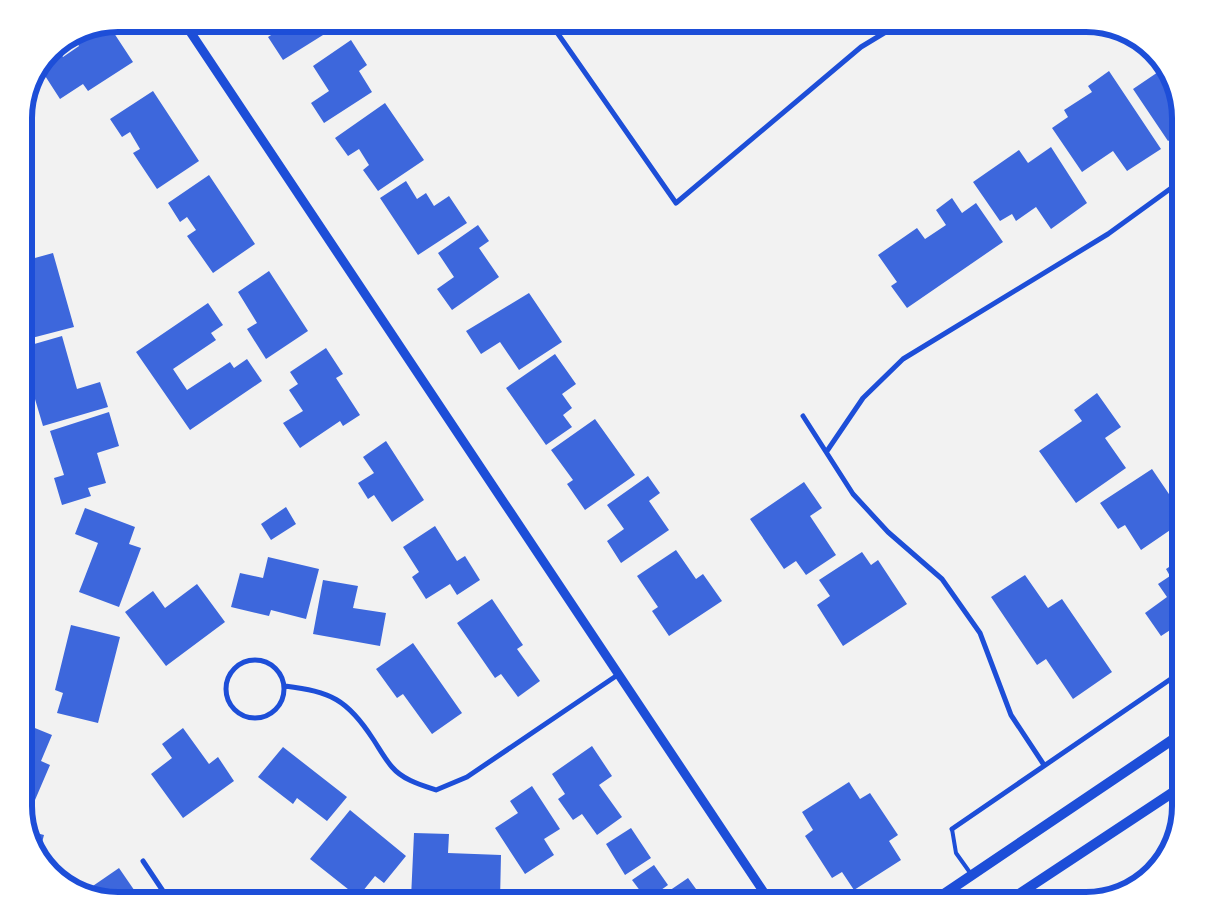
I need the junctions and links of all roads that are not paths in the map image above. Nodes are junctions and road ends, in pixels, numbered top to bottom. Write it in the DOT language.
graph roads {
  1 [pos="190,32"];
  2 [pos="556,32"];
  3 [pos="886,32"];
  4 [pos="1172,188"];
  5 [pos="803,416"];
  6 [pos="827,451"];
  7 [pos="619,674"];
  8 [pos="1172,678"];
  9 [pos="285,686"];
  10 [pos="1172,740"];
  11 [pos="1044,765"];
  12 [pos="1172,793"];
  13 [pos="952,829"];
  14 [pos="143,861"];
  15 [pos="972,876"];
  16 [pos="163,892"];
  17 [pos="764,892"];
  18 [pos="947,892"];
  19 [pos="1022,892"];
  1 -- 7 [label="street"];
  2 -- 3 [label="street"];
  4 -- 6 [label="street"];
  5 -- 6 [label="street"];
  6 -- 11 [label="street"];
  7 -- 9 [label="street"];
  7 -- 17 [label="street"];
  8 -- 11 [label="street"];
  9 -- 9 [label="street"];
  10 -- 15 [label="main road"];
  11 -- 13 [label="street"];
  12 -- 19 [label="main road"];
  13 -- 15 [label="lane"];
  14 -- 16 [label="street"];
  15 -- 18 [label="main road"];
}
